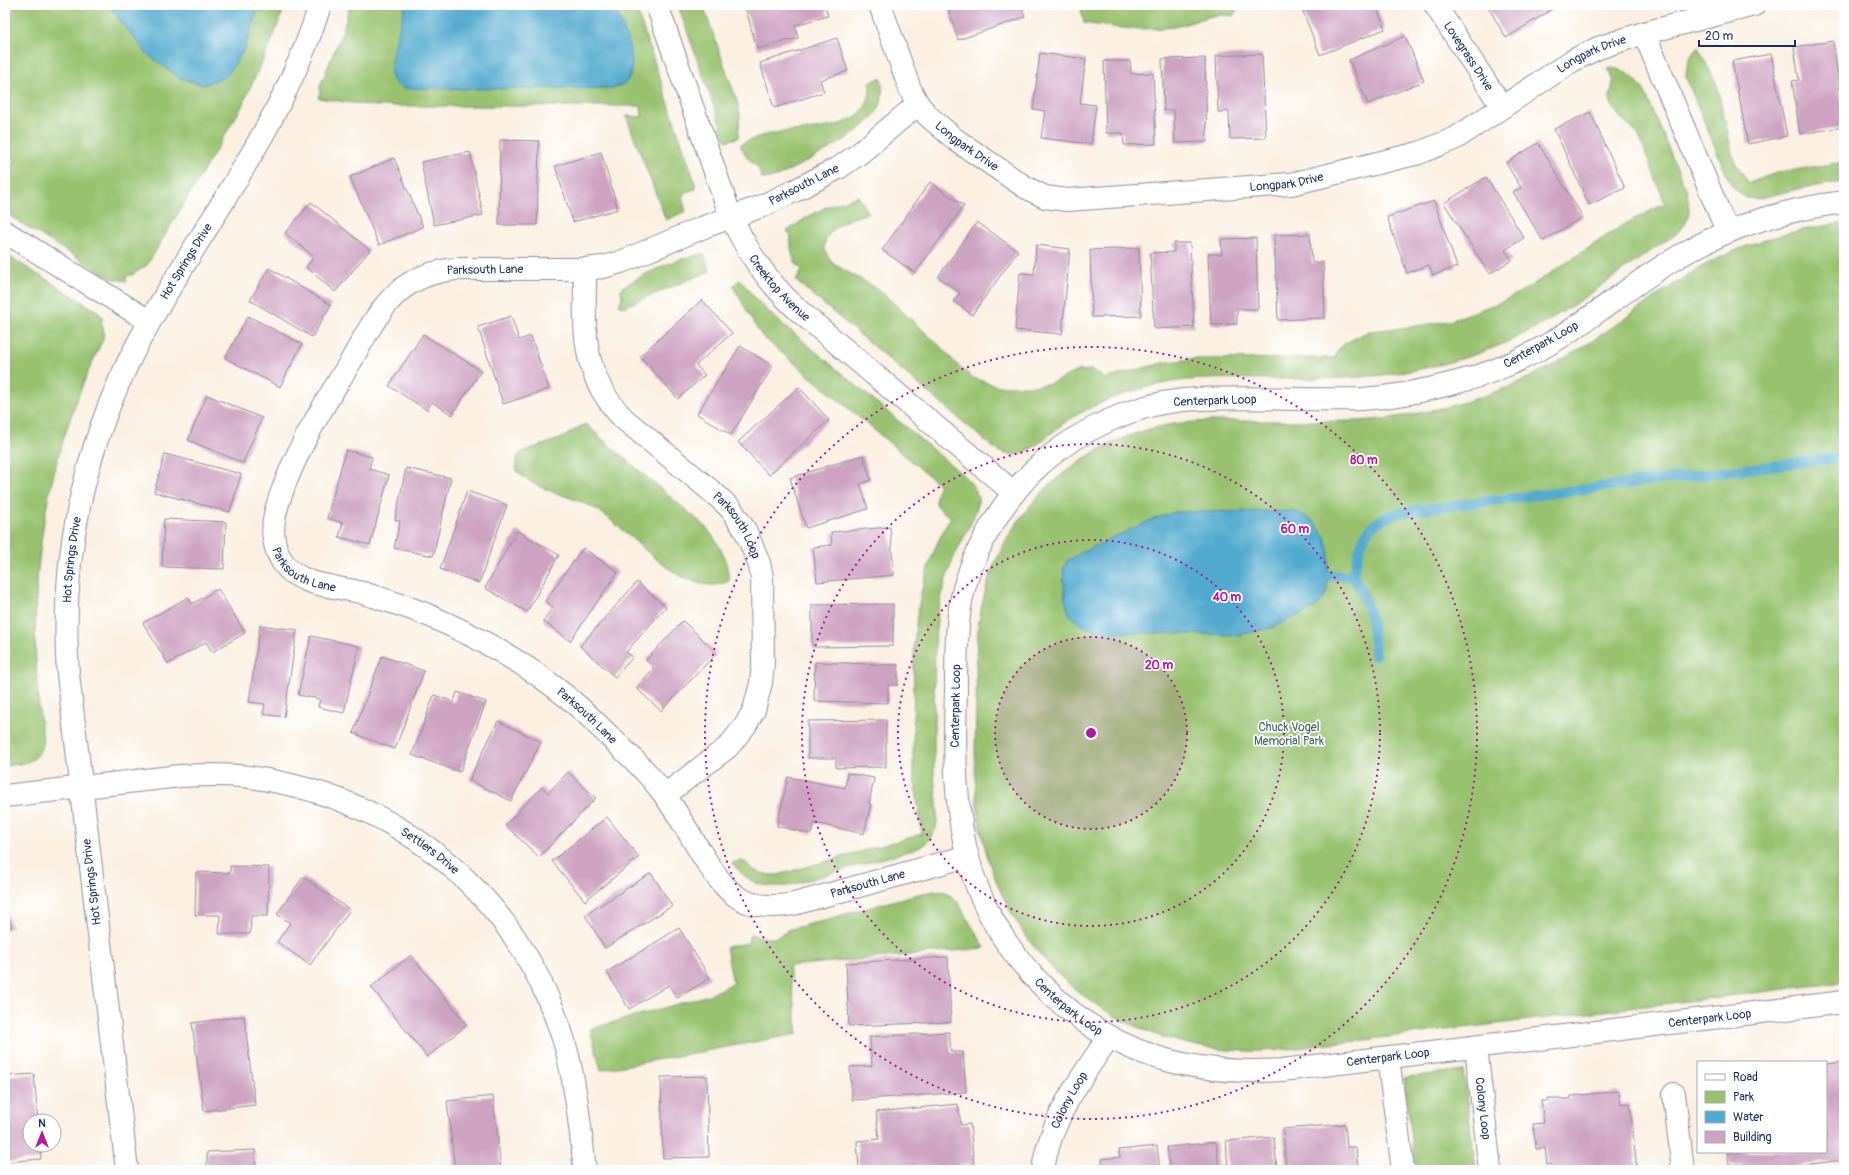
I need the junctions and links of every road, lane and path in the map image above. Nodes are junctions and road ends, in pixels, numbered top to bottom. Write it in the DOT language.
graph roads {
  1 [pos="320,5"];
  2 [pos="657,5"];
  3 [pos="880,5"];
  4 [pos="1435,5"];
  5 [pos="1754,5"];
  6 [pos="1644,33"];
  7 [pos="918,104"];
  8 [pos="1502,107"];
  9 [pos="1844,202"];
  10 [pos="731,218"];
  11 [pos="1727,231"];
  12 [pos="5,232"];
  13 [pos="585,269"];
  14 [pos="149,322"];
  15 [pos="1014,493"];
  16 [pos="81,788"];
  17 [pos="665,795"];
  18 [pos="5,796"];
  19 [pos="968,856"];
  20 [pos="1844,1002"];
  21 [pos="1109,1037"];
  22 [pos="1476,1047"];
  23 [pos="1388,1058"];
  24 [pos="1674,1094"];
  25 [pos="127,1170"];
  26 [pos="585,1170"];
  27 [pos="1043,1170"];
  28 [pos="1403,1170"];
  29 [pos="1490,1170"];
  30 [pos="1683,1170"];
  1 -- 14 [label="street, Hot Springs Drive"];
  2 -- 10 [label="street, Creektop Avenue"];
  3 -- 7 [label="street, Longpark Drive"];
  4 -- 8 [label="street, Lovegrass Drive"];
  5 -- 6 [label="street, Longpark Drive"];
  6 -- 8 [label="street, Longpark Drive"];
  6 -- 11 [label="street"];
  7 -- 8 [label="street, Longpark Drive"];
  7 -- 10 [label="street, Parksouth Lane"];
  9 -- 11 [label="street, Centerpark Loop"];
  10 -- 13 [label="street, Parksouth Lane"];
  10 -- 15 [label="street, Creektop Avenue"];
  11 -- 15 [label="street, Centerpark Loop"];
  12 -- 14 [label="street"];
  13 -- 17 [label="street, Parksouth Loop"];
  13 -- 17 [label="street, Parksouth Lane"];
  14 -- 16 [label="street, Hot Springs Drive"];
  15 -- 19 [label="street, Centerpark Loop"];
  16 -- 18 [label="street, Settlers Drive"];
  16 -- 25 [label="street, Hot Springs Drive"];
  16 -- 26 [label="street, Settlers Drive"];
  17 -- 19 [label="street, Parksouth Lane"];
  19 -- 21 [label="street, Centerpark Loop"];
  20 -- 22 [label="street, Centerpark Loop"];
  21 -- 23 [label="street, Centerpark Loop"];
  21 -- 27 [label="street, Colony Loop"];
  22 -- 23 [label="street, Centerpark Loop"];
  22 -- 29 [label="street, Colony Loop"];
  23 -- 28 [label="street"];
  24 -- 30 [label="street"];
}
